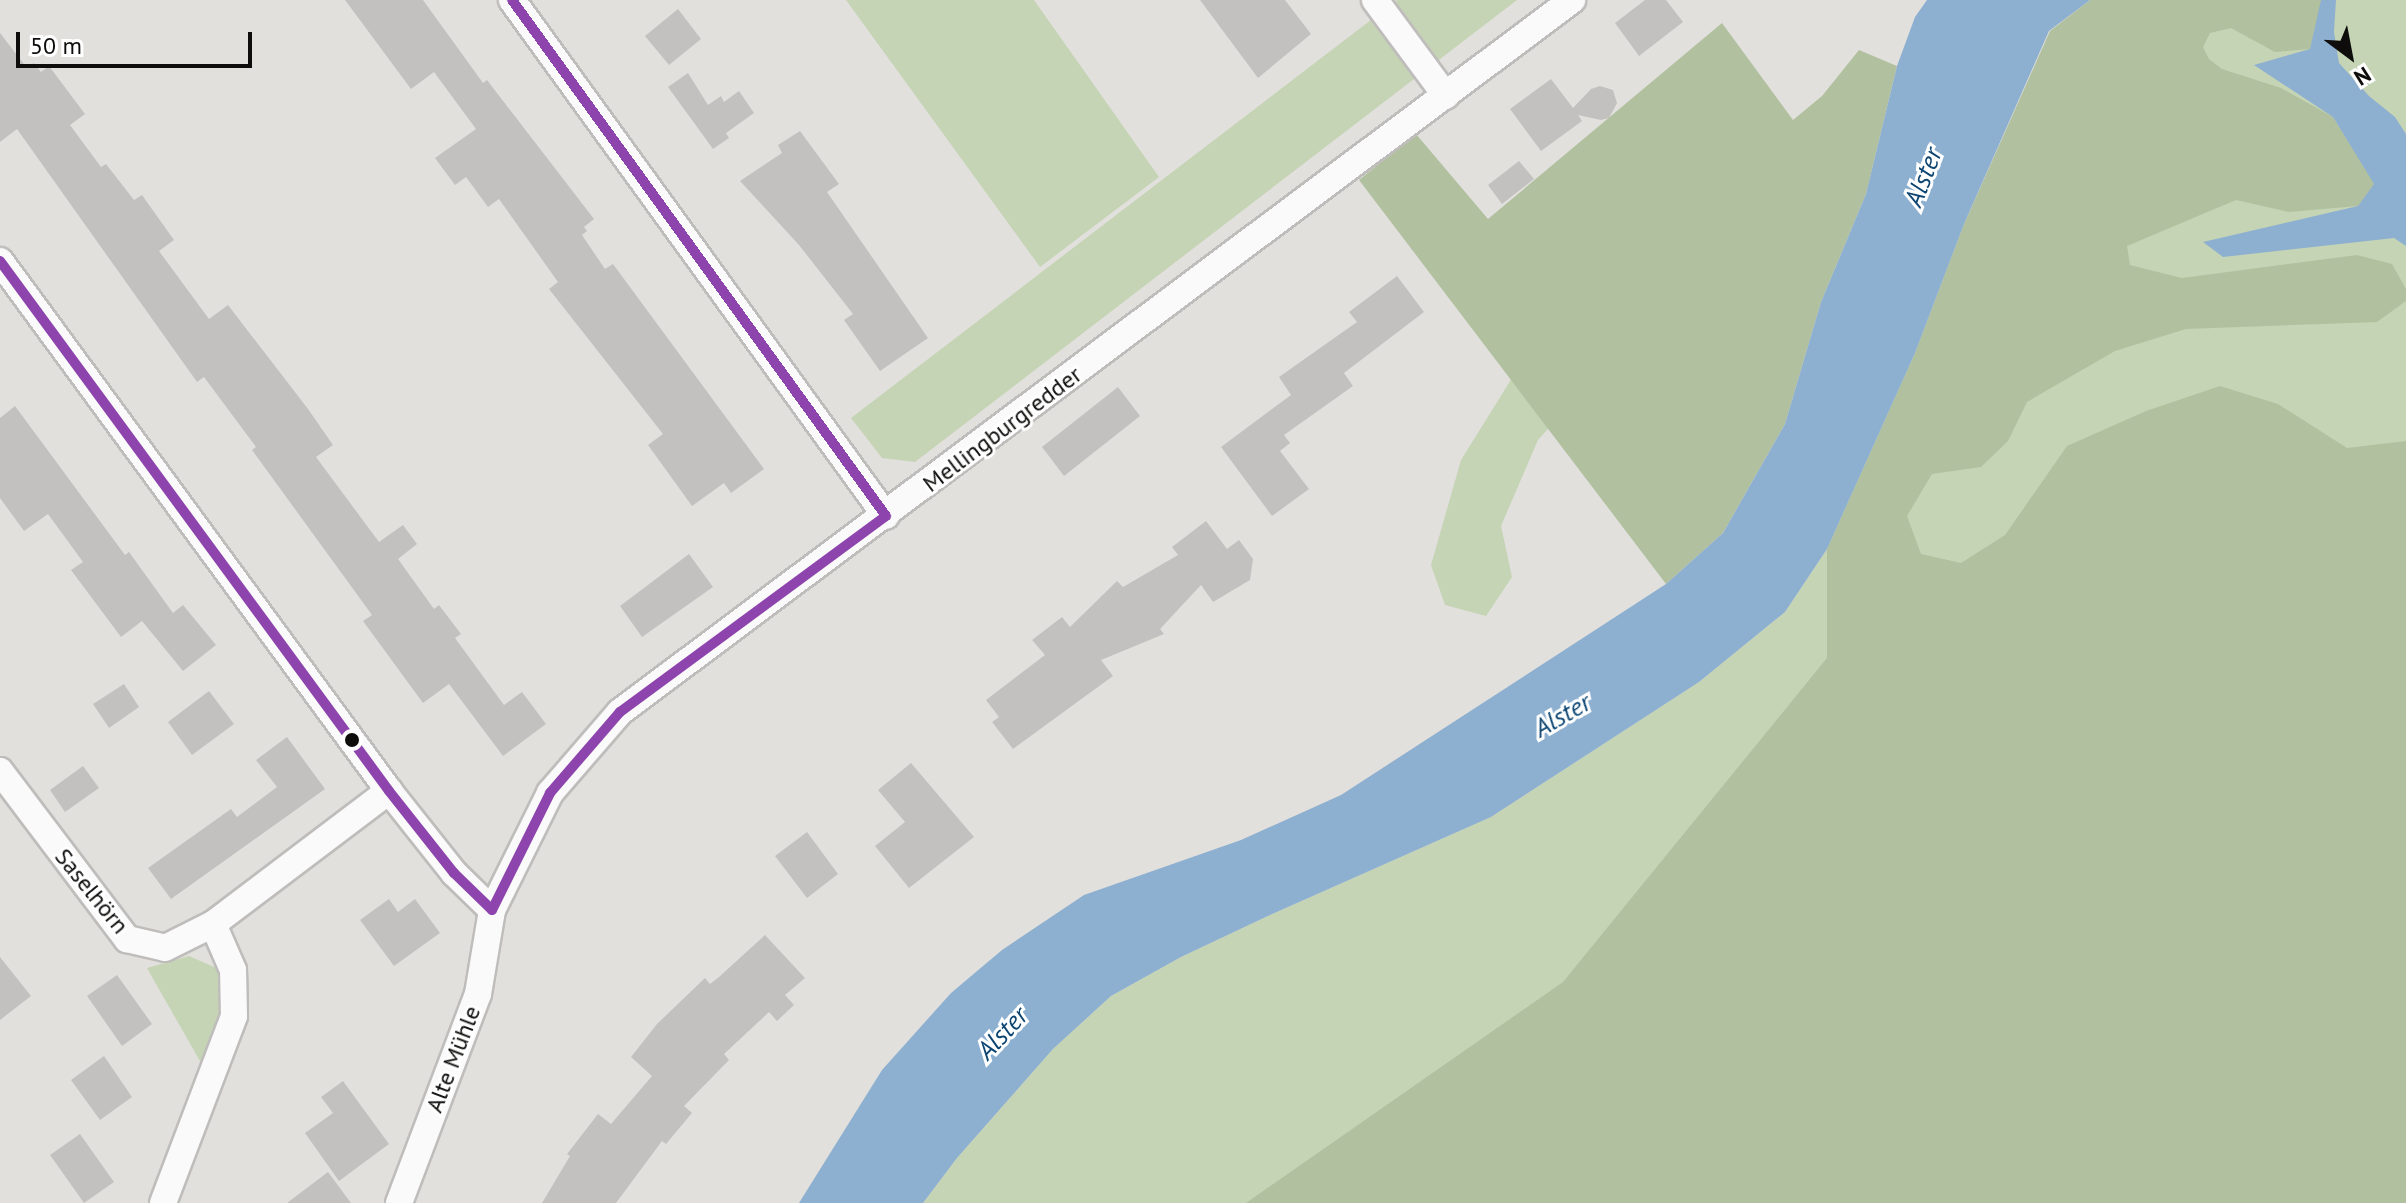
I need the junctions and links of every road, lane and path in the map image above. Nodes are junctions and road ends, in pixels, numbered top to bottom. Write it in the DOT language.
graph roads {
  1 [pos="512,0"];
  2 [pos="1375,0"];
  3 [pos="1572,0"];
  4 [pos="1446,96"];
  5 [pos="0,261"];
  6 [pos="886,516"];
  7 [pos="0,771"];
  8 [pos="389,791"];
  9 [pos="492,910"];
  10 [pos="213,924"];
  11 [pos="163,1203"];
  12 [pos="399,1203"];
  1 -- 6 [label="street"];
  2 -- 4 [label="street"];
  3 -- 4 [label="street, Mellingburgredder"];
  4 -- 6 [label="street, Mellingburgredder"];
  5 -- 8 [label="street"];
  6 -- 9 [label="street, Mellingburgredder"];
  7 -- 10 [label="street, Saselhörn"];
  8 -- 9 [label="street"];
  8 -- 10 [label="street, Saselhörn"];
  9 -- 12 [label="street, Alte Mühle"];
  10 -- 11 [label="street"];
}
